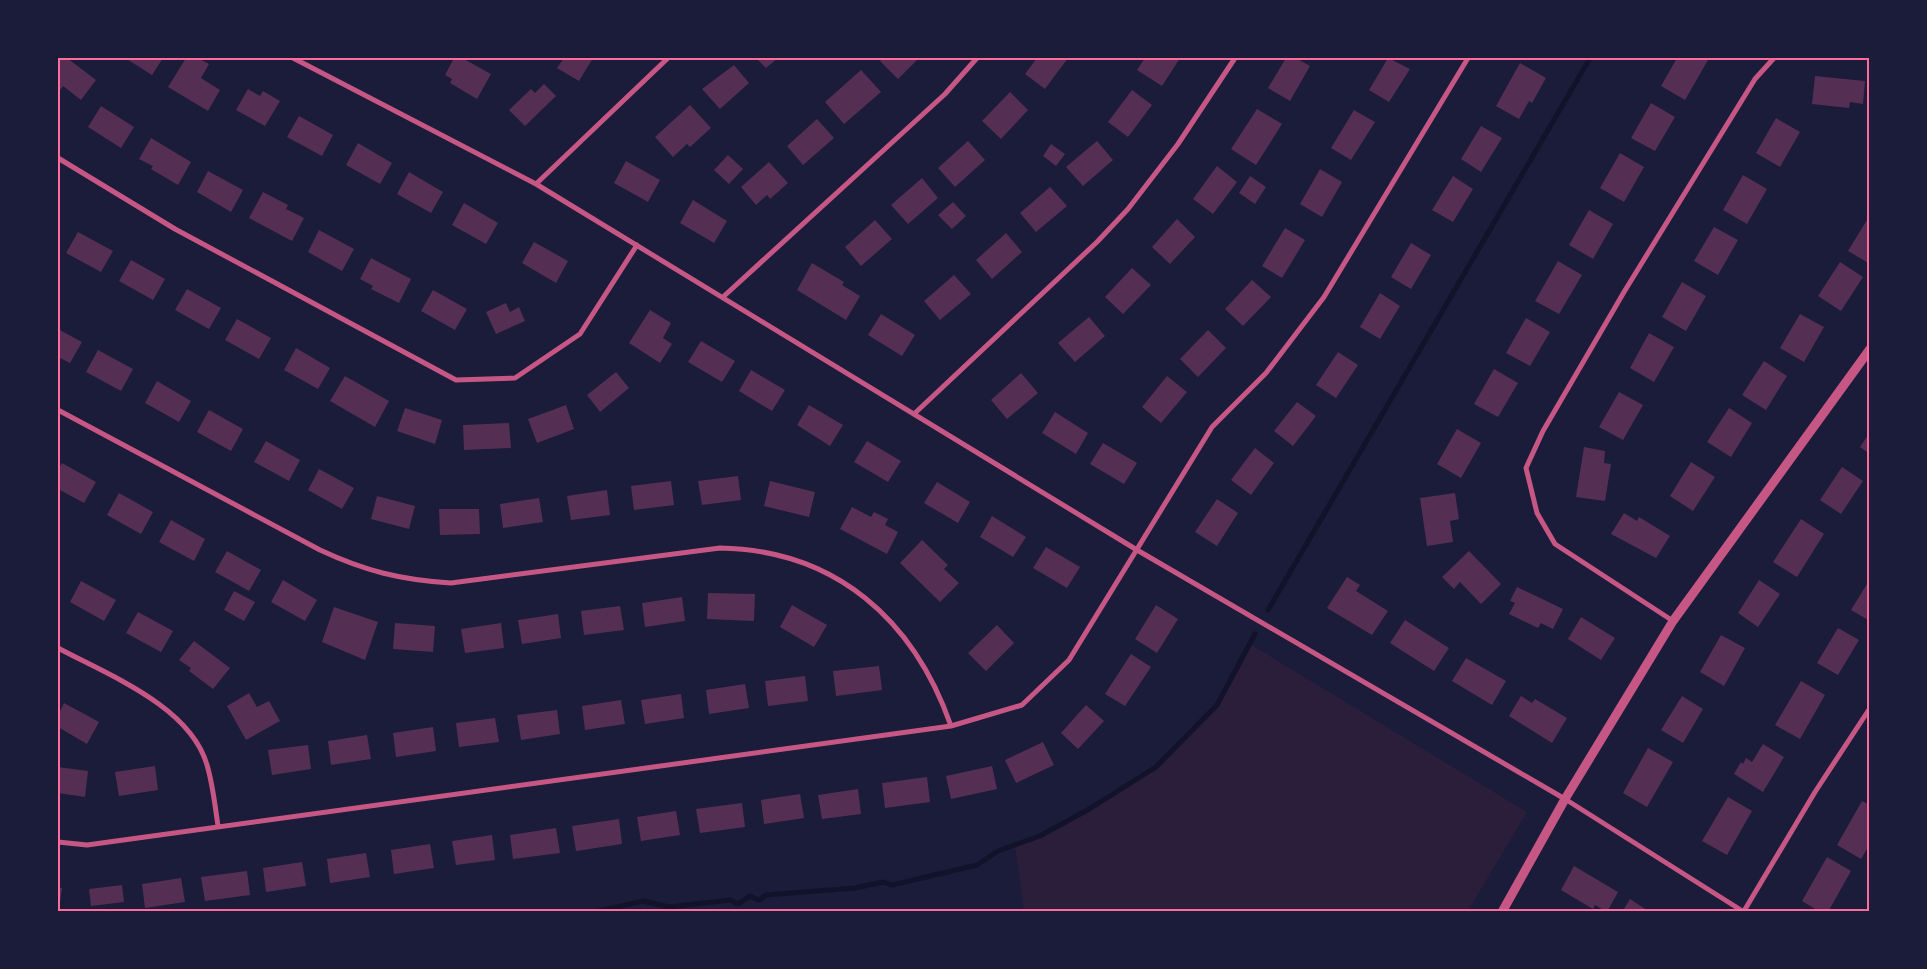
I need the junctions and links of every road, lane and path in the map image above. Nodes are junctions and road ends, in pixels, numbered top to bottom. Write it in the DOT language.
graph roads {
  1 [pos="293,58"];
  2 [pos="668,58"];
  3 [pos="978,58"];
  4 [pos="1235,58"];
  5 [pos="1468,58"];
  6 [pos="1774,58"];
  7 [pos="58,158"];
  8 [pos="536,184"];
  9 [pos="637,245"];
  10 [pos="723,297"];
  11 [pos="1870,349"];
  12 [pos="58,410"];
  13 [pos="914,414"];
  14 [pos="1137,550"];
  15 [pos="1673,621"];
  16 [pos="58,648"];
  17 [pos="1870,708"];
  18 [pos="951,726"];
  19 [pos="1565,799"];
  20 [pos="218,826"];
  21 [pos="58,842"];
  22 [pos="1744,911"];
  23 [pos="1502,912"];
  1 -- 8 [label="street"];
  2 -- 8 [label="street"];
  3 -- 10 [label="street"];
  4 -- 13 [label="street"];
  5 -- 14 [label="street"];
  6 -- 15 [label="street"];
  7 -- 9 [label="street"];
  8 -- 9 [label="street"];
  9 -- 10 [label="street"];
  10 -- 13 [label="street"];
  11 -- 15 [label="street"];
  12 -- 18 [label="street"];
  13 -- 14 [label="street"];
  14 -- 18 [label="street"];
  14 -- 19 [label="street"];
  15 -- 19 [label="street"];
  16 -- 20 [label="street"];
  17 -- 22 [label="street"];
  18 -- 20 [label="street"];
  19 -- 22 [label="street"];
  19 -- 23 [label="street"];
  20 -- 21 [label="street"];
}
